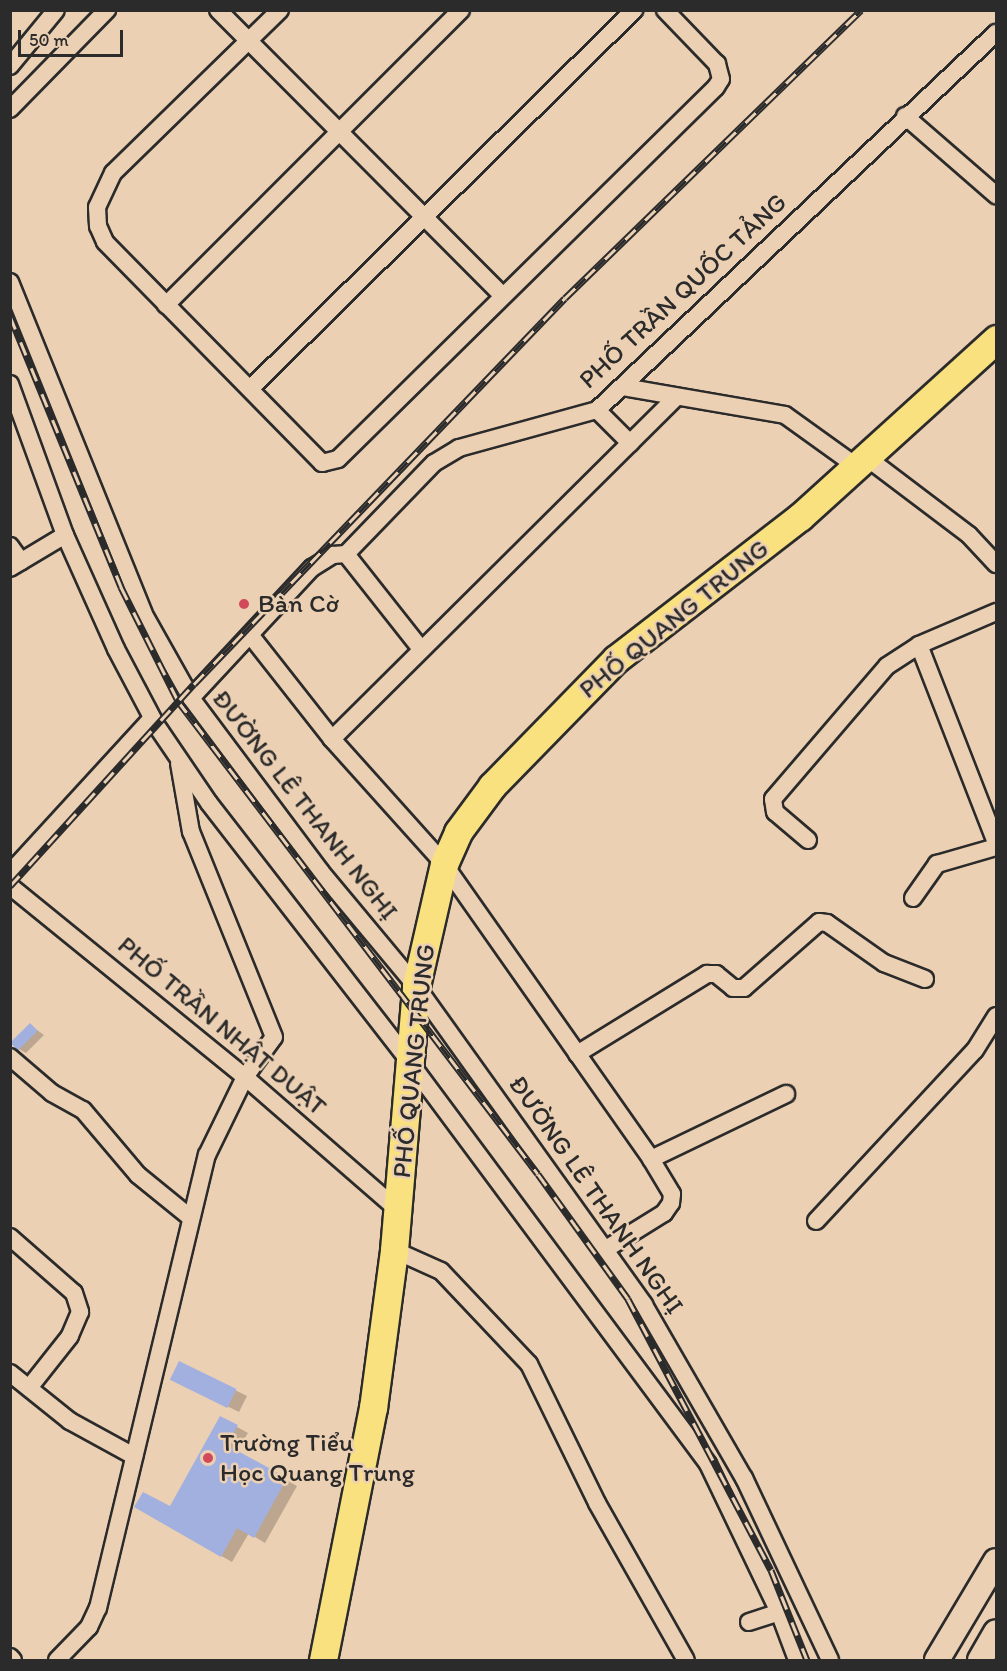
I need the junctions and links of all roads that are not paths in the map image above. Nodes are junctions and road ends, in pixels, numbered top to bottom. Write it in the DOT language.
graph roads {
  1 [pos="57,10"];
  2 [pos="107,10"];
  3 [pos="218,10"];
  4 [pos="280,10"];
  5 [pos="460,10"];
  6 [pos="634,10"];
  7 [pos="664,10"];
  8 [pos="996,33"];
  9 [pos="249,41"];
  10 [pos="10,66"];
  11 [pos="10,110"];
  12 [pos="904,116"];
  13 [pos="339,132"];
  14 [pos="996,195"];
  15 [pos="424,217"];
  16 [pos="10,282"];
  17 [pos="502,295"];
  18 [pos="166,305"];
  19 [pos="996,339"];
  20 [pos="10,384"];
  21 [pos="623,387"];
  22 [pos="250,389"];
  23 [pos="674,399"];
  24 [pos="597,410"];
  25 [pos="630,443"];
  26 [pos="861,462"];
  27 [pos="65,535"];
  28 [pos="10,546"];
  29 [pos="346,554"];
  30 [pos="996,564"];
  31 [pos="16,565"];
  32 [pos="996,612"];
  33 [pos="251,636"];
  34 [pos="919,645"];
  35 [pos="421,649"];
  36 [pos="191,698"];
  37 [pos="152,718"];
  38 [pos="332,739"];
  39 [pos="178,759"];
  40 [pos="808,840"];
  41 [pos="996,842"];
  42 [pos="996,848"];
  43 [pos="444,864"];
  44 [pos="10,873"];
  45 [pos="13,892"];
  46 [pos="913,898"];
  47 [pos="925,979"];
  48 [pos="416,986"];
  49 [pos="996,1016"];
  50 [pos="577,1054"];
  51 [pos="11,1057"];
  52 [pos="408,1060"];
  53 [pos="245,1077"];
  54 [pos="786,1094"];
  55 [pos="651,1159"];
  56 [pos="398,1210"];
  57 [pos="191,1218"];
  58 [pos="816,1221"];
  59 [pos="10,1237"];
  60 [pos="606,1249"];
  61 [pos="394,1250"];
  62 [pos="10,1373"];
  63 [pos="29,1388"];
  64 [pos="134,1456"];
  65 [pos="996,1561"];
  66 [pos="778,1611"];
  67 [pos="749,1622"];
  68 [pos="996,1632"];
  69 [pos="57,1660"];
  70 [pos="323,1660"];
  71 [pos="686,1660"];
  72 [pos="797,1660"];
  73 [pos="830,1660"];
  74 [pos="937,1660"];
  75 [pos="980,1660"];
  1 -- 10 [label="street"];
  2 -- 11 [label="street"];
  3 -- 9 [label="street"];
  4 -- 9 [label="street"];
  5 -- 13 [label="street"];
  6 -- 15 [label="street"];
  7 -- 17 [label="street"];
  8 -- 12 [label="street, PHỐ TRẦN QUỐC TẢNG"];
  9 -- 13 [label="street"];
  9 -- 18 [label="street"];
  12 -- 14 [label="street"];
  12 -- 21 [label="street, PHỐ TRẦN QUỐC TẢNG"];
  13 -- 15 [label="street"];
  13 -- 18 [label="street"];
  15 -- 17 [label="street"];
  15 -- 22 [label="street"];
  16 -- 36 [label="street, ĐƯỜNG LÊ THANH NGHỊ"];
  17 -- 22 [label="street"];
  18 -- 22 [label="street"];
  19 -- 26 [label="main road, PHỐ QUANG TRUNG"];
  20 -- 27 [label="street"];
  21 -- 23 [label="street"];
  21 -- 24 [label="street, PHỐ TRẦN QUỐC TẢNG"];
  23 -- 25 [label="street"];
  23 -- 26 [label="street"];
  24 -- 25 [label="street"];
  24 -- 29 [label="street, PHỐ TRẦN QUỐC TẢNG"];
  25 -- 35 [label="street"];
  26 -- 30 [label="street"];
  26 -- 43 [label="main road, PHỐ QUANG TRUNG"];
  27 -- 31 [label="street"];
  27 -- 37 [label="street"];
  28 -- 31 [label="street"];
  29 -- 33 [label="street, PHỐ TRẦN QUỐC TẢNG"];
  29 -- 35 [label="street"];
  32 -- 34 [label="street"];
  33 -- 36 [label="street, PHỐ TRẦN QUỐC TẢNG"];
  33 -- 38 [label="street"];
  34 -- 40 [label="street"];
  34 -- 41 [label="street"];
  35 -- 38 [label="street"];
  36 -- 48 [label="street, ĐƯỜNG LÊ THANH NGHỊ"];
  37 -- 39 [label="street"];
  37 -- 44 [label="street"];
  38 -- 43 [label="street"];
  39 -- 52 [label="street"];
  39 -- 53 [label="street"];
  42 -- 46 [label="street"];
  43 -- 48 [label="main road, PHỐ QUANG TRUNG"];
  43 -- 50 [label="street"];
  45 -- 53 [label="street, PHỐ TRẦN NHẬT DUẬT"];
  47 -- 50 [label="street"];
  48 -- 52 [label="main road, PHỐ QUANG TRUNG"];
  48 -- 60 [label="street, ĐƯỜNG LÊ THANH NGHỊ"];
  49 -- 58 [label="street"];
  50 -- 55 [label="street"];
  51 -- 57 [label="street"];
  52 -- 56 [label="main road, PHỐ QUANG TRUNG"];
  52 -- 66 [label="street"];
  53 -- 56 [label="street, PHỐ TRẦN NHẬT DUẬT"];
  53 -- 57 [label="street"];
  54 -- 55 [label="street"];
  55 -- 60 [label="street"];
  56 -- 61 [label="main road, PHỐ QUANG TRUNG"];
  57 -- 64 [label="street"];
  59 -- 63 [label="street"];
  60 -- 73 [label="street, ĐƯỜNG LÊ THANH NGHỊ"];
  61 -- 70 [label="main road, PHỐ QUANG TRUNG"];
  61 -- 71 [label="street"];
  62 -- 63 [label="street"];
  63 -- 64 [label="street"];
  64 -- 69 [label="street"];
  65 -- 74 [label="main road"];
  66 -- 67 [label="street"];
  66 -- 72 [label="street"];
  68 -- 75 [label="main road"];
}
